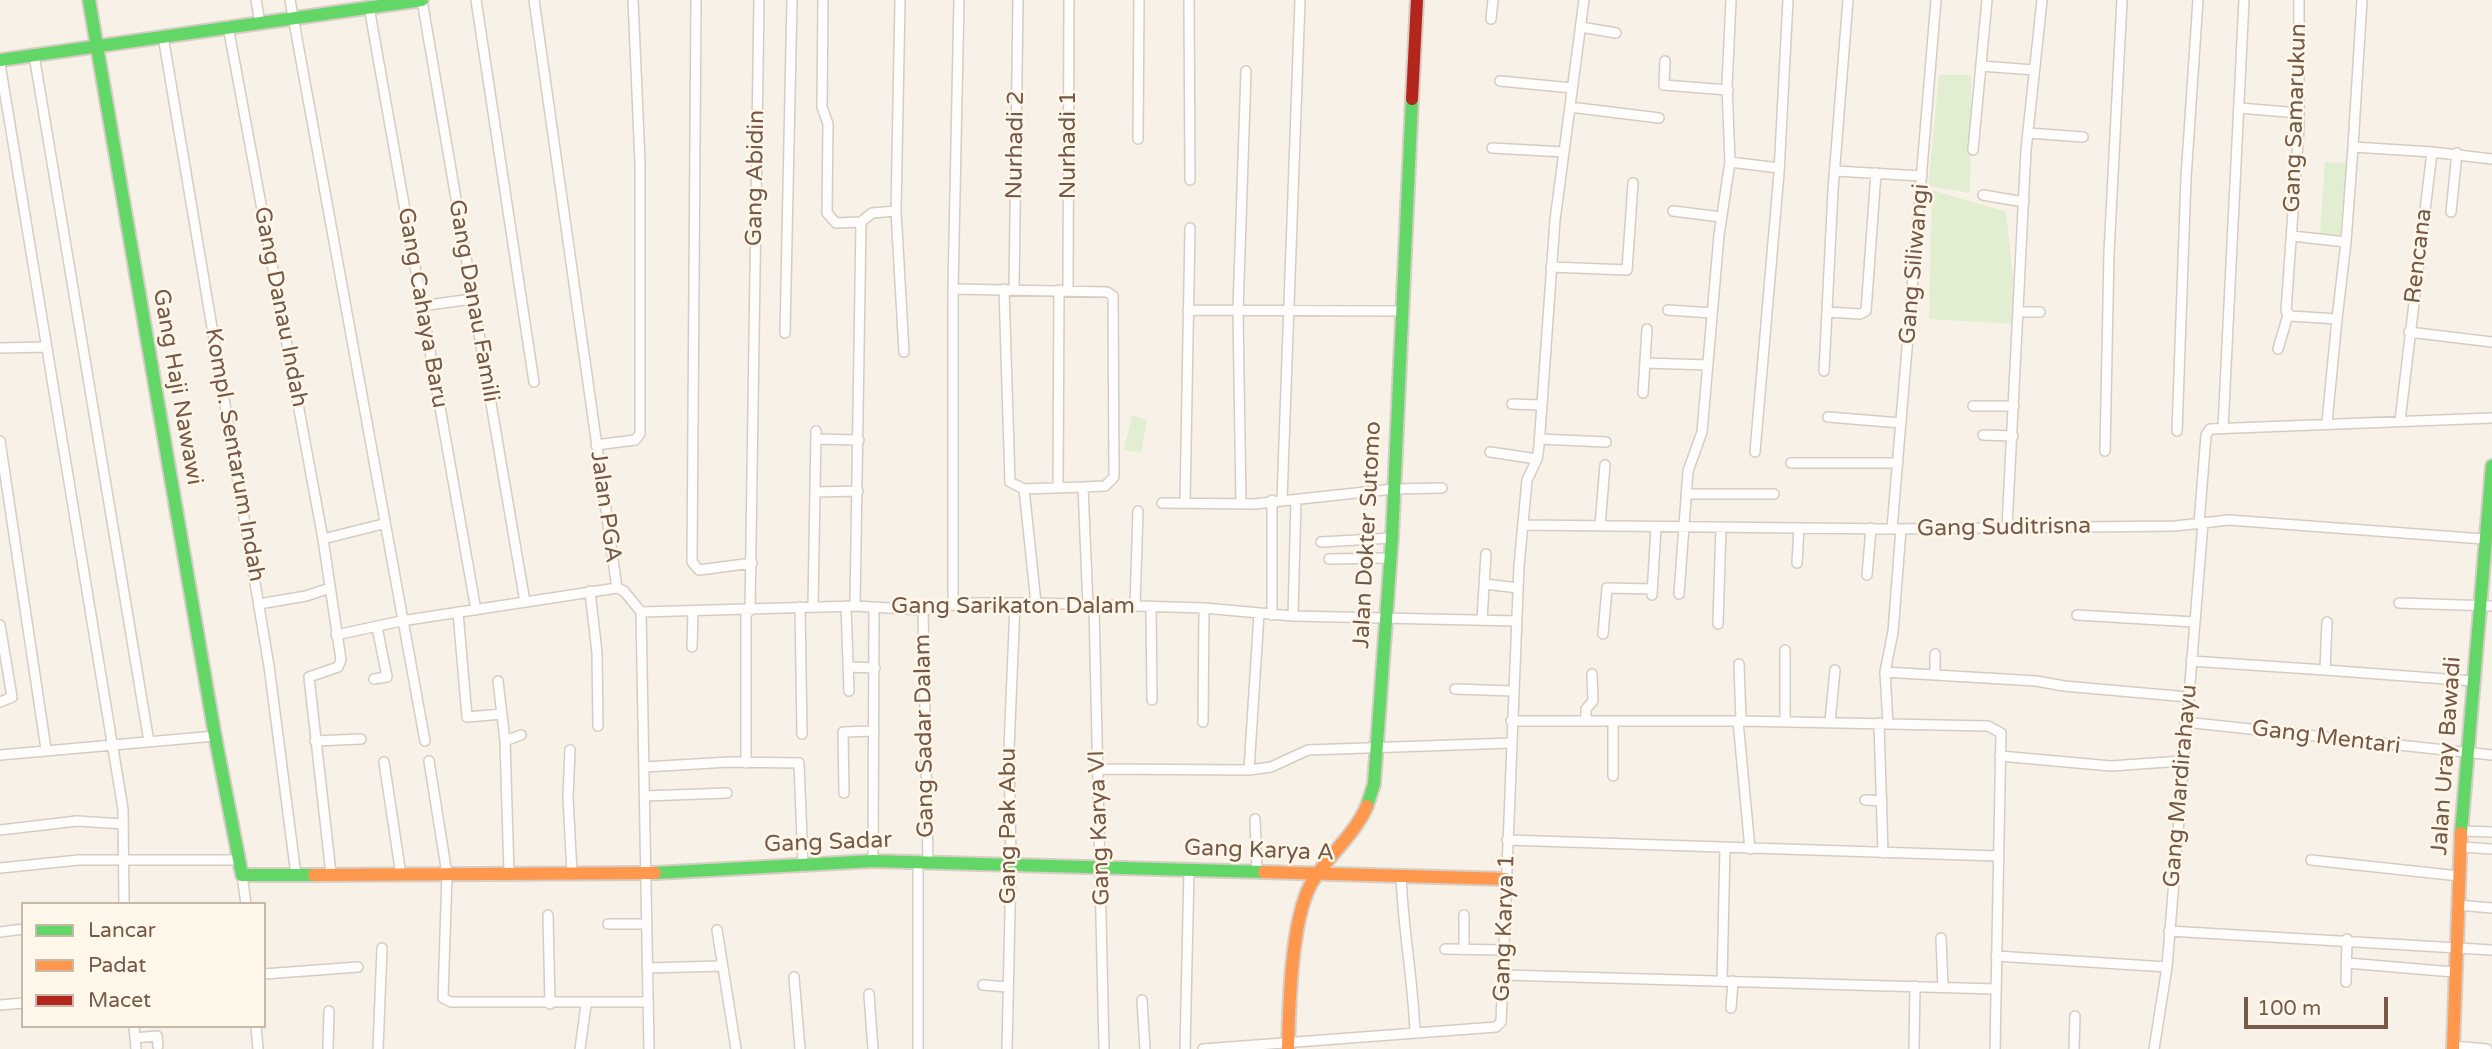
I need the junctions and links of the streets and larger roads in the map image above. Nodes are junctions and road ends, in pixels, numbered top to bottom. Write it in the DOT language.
graph roads {
  1 [pos="89,0"];
  2 [pos="256,0"];
  3 [pos="290,0"];
  4 [pos="422,0"];
  5 [pos="476,0"];
  6 [pos="534,0"];
  7 [pos="633,0"];
  8 [pos="696,0"];
  9 [pos="759,0"];
  10 [pos="792,0"];
  11 [pos="823,0"];
  12 [pos="900,0"];
  13 [pos="959,0"];
  14 [pos="1018,0"];
  15 [pos="1069,0"];
  16 [pos="1139,0"];
  17 [pos="1189,0"];
  18 [pos="1300,0"];
  19 [pos="1417,0"];
  20 [pos="1493,0"];
  21 [pos="1584,0"];
  22 [pos="1731,0"];
  23 [pos="1788,0"];
  24 [pos="1848,0"];
  25 [pos="1937,0"];
  26 [pos="1987,0"];
  27 [pos="2042,0"];
  28 [pos="2122,0"];
  29 [pos="2197,0"];
  30 [pos="2244,0"];
  31 [pos="2299,0"];
  32 [pos="2362,0"];
  33 [pos="406,1"];
  34 [pos="354,4"];
  35 [pos="369,7"];
  36 [pos="293,18"];
  37 [pos="1491,19"];
  38 [pos="260,23"];
  39 [pos="228,26"];
  40 [pos="1581,27"];
  41 [pos="1616,33"];
  42 [pos="163,36"];
  43 [pos="98,44"];
  44 [pos="34,55"];
  45 [pos="1665,61"];
  46 [pos="0,62"];
  47 [pos="1981,66"];
  48 [pos="2034,70"];
  49 [pos="1246,71"];
  50 [pos="1500,81"];
  51 [pos="1572,88"];
  52 [pos="1728,90"];
  53 [pos="1570,107"];
  54 [pos="2239,108"];
  55 [pos="2299,113"];
  56 [pos="1659,118"];
  57 [pos="2028,133"];
  58 [pos="2083,137"];
  59 [pos="1138,139"];
  60 [pos="2353,147"];
  61 [pos="1492,148"];
  62 [pos="1973,150"];
  63 [pos="1564,152"];
  64 [pos="2432,152"];
  65 [pos="2457,153"];
  66 [pos="2492,159"];
  67 [pos="1730,162"];
  68 [pos="1779,168"];
  69 [pos="1835,171"];
  70 [pos="1876,173"];
  71 [pos="1923,176"];
  72 [pos="1190,180"];
  73 [pos="1633,183"];
  74 [pos="1983,195"];
  75 [pos="2024,202"];
  76 [pos="896,211"];
  77 [pos="1673,211"];
  78 [pos="2451,212"];
  79 [pos="1721,217"];
  80 [pos="861,222"];
  81 [pos="1190,228"];
  82 [pos="2292,236"];
  83 [pos="2346,242"];
  84 [pos="1551,267"];
  85 [pos="953,289"];
  86 [pos="1004,289"];
  87 [pos="1014,289"];
  88 [pos="1064,290"];
  89 [pos="472,299"];
  90 [pos="421,306"];
  91 [pos="1188,310"];
  92 [pos="1668,310"];
  93 [pos="1238,311"];
  94 [pos="1400,311"];
  95 [pos="1290,312"];
  96 [pos="1827,312"];
  97 [pos="2018,312"];
  98 [pos="2040,312"];
  99 [pos="1712,313"];
  100 [pos="2288,315"];
  101 [pos="2337,319"];
  102 [pos="1647,329"];
  103 [pos="2409,332"];
  104 [pos="785,333"];
  105 [pos="2492,342"];
  106 [pos="46,347"];
  107 [pos="0,348"];
  108 [pos="2278,349"];
  109 [pos="904,352"];
  110 [pos="1645,363"];
  111 [pos="1708,365"];
  112 [pos="1825,371"];
  113 [pos="534,382"];
  114 [pos="1643,393"];
  115 [pos="1512,404"];
  116 [pos="1540,405"];
  117 [pos="1973,406"];
  118 [pos="2014,406"];
  119 [pos="1828,417"];
  120 [pos="2492,418"];
  121 [pos="2400,421"];
  122 [pos="2327,422"];
  123 [pos="1901,424"];
  124 [pos="2223,428"];
  125 [pos="2177,432"];
  126 [pos="1983,435"];
  127 [pos="2013,436"];
  128 [pos="1539,439"];
  129 [pos="859,440"];
  130 [pos="0,441"];
  131 [pos="1606,442"];
  132 [pos="596,445"];
  133 [pos="2105,451"];
  134 [pos="1755,452"];
  135 [pos="1490,453"];
  136 [pos="1537,459"];
  137 [pos="1790,463"];
  138 [pos="1898,463"];
  139 [pos="1605,465"];
  140 [pos="2492,473"];
  141 [pos="1058,487"];
  142 [pos="1083,487"];
  143 [pos="1442,488"];
  144 [pos="1024,489"];
  145 [pos="1392,489"];
  146 [pos="858,491"];
  147 [pos="815,492"];
  148 [pos="1686,494"];
  149 [pos="1774,494"];
  150 [pos="1277,500"];
  151 [pos="1296,500"];
  152 [pos="1162,503"];
  153 [pos="1185,503"];
  154 [pos="1241,504"];
  155 [pos="1138,511"];
  156 [pos="383,524"];
  157 [pos="2201,524"];
  158 [pos="1523,525"];
  159 [pos="1600,526"];
  160 [pos="1656,527"];
  161 [pos="1684,527"];
  162 [pos="1721,527"];
  163 [pos="2007,527"];
  164 [pos="1799,528"];
  165 [pos="1871,528"];
  166 [pos="1896,529"];
  167 [pos="1392,538"];
  168 [pos="323,539"];
  169 [pos="2484,539"];
  170 [pos="1321,542"];
  171 [pos="1486,554"];
  172 [pos="1391,558"];
  173 [pos="1329,559"];
  174 [pos="752,563"];
  175 [pos="1797,564"];
  176 [pos="1867,575"];
  177 [pos="1485,584"];
  178 [pos="330,588"];
  179 [pos="617,588"];
  180 [pos="1518,588"];
  181 [pos="590,591"];
  182 [pos="1679,594"];
  183 [pos="525,602"];
  184 [pos="1036,603"];
  185 [pos="2399,603"];
  186 [pos="259,604"];
  187 [pos="953,604"];
  188 [pos="1015,604"];
  189 [pos="813,606"];
  190 [pos="851,606"];
  191 [pos="1091,606"];
  192 [pos="1135,606"];
  193 [pos="1151,606"];
  194 [pos="2486,606"];
  195 [pos="800,607"];
  196 [pos="874,608"];
  197 [pos="1204,608"];
  198 [pos="476,610"];
  199 [pos="923,610"];
  200 [pos="693,611"];
  201 [pos="748,611"];
  202 [pos="458,612"];
  203 [pos="641,612"];
  204 [pos="1259,614"];
  205 [pos="1272,615"];
  206 [pos="2077,615"];
  207 [pos="1293,616"];
  208 [pos="1385,617"];
  209 [pos="1482,620"];
  210 [pos="401,621"];
  211 [pos="1517,621"];
  212 [pos="2194,622"];
  213 [pos="2327,622"];
  214 [pos="1718,624"];
  215 [pos="0,625"];
  216 [pos="377,626"];
  217 [pos="1603,634"];
  218 [pos="336,635"];
  219 [pos="692,647"];
  220 [pos="1785,650"];
  221 [pos="1935,654"];
  222 [pos="2191,661"];
  223 [pos="1739,664"];
  224 [pos="848,667"];
  225 [pos="875,668"];
  226 [pos="1835,670"];
  227 [pos="2325,670"];
  228 [pos="1885,673"];
  229 [pos="1592,674"];
  230 [pos="1935,675"];
  231 [pos="374,679"];
  232 [pos="498,681"];
  233 [pos="2473,681"];
  234 [pos="1455,689"];
  235 [pos="849,691"];
  236 [pos="1512,691"];
  237 [pos="2188,697"];
  238 [pos="1152,700"];
  239 [pos="0,702"];
  240 [pos="502,714"];
  241 [pos="1511,721"];
  242 [pos="1586,721"];
  243 [pos="1613,721"];
  244 [pos="1739,721"];
  245 [pos="1786,721"];
  246 [pos="1203,722"];
  247 [pos="1830,722"];
  248 [pos="2185,722"];
  249 [pos="1884,723"];
  250 [pos="598,726"];
  251 [pos="874,731"];
  252 [pos="802,734"];
  253 [pos="521,735"];
  254 [pos="215,736"];
  255 [pos="361,739"];
  256 [pos="315,741"];
  257 [pos="425,741"];
  258 [pos="505,741"];
  259 [pos="149,742"];
  260 [pos="1511,743"];
  261 [pos="112,744"];
  262 [pos="47,749"];
  263 [pos="570,750"];
  264 [pos="1376,750"];
  265 [pos="2467,754"];
  266 [pos="0,755"];
  267 [pos="2492,755"];
  268 [pos="2000,756"];
  269 [pos="429,761"];
  270 [pos="2182,761"];
  271 [pos="384,762"];
  272 [pos="746,762"];
  273 [pos="645,767"];
  274 [pos="1097,769"];
  275 [pos="1250,770"];
  276 [pos="1613,776"];
  277 [pos="727,793"];
  278 [pos="844,793"];
  279 [pos="644,796"];
  280 [pos="1865,800"];
  281 [pos="1882,801"];
  282 [pos="1255,819"];
  283 [pos="123,824"];
  284 [pos="0,830"];
  285 [pos="2461,831"];
  286 [pos="2492,832"];
  287 [pos="1507,840"];
  288 [pos="2460,847"];
  289 [pos="1725,848"];
  290 [pos="1750,849"];
  291 [pos="2492,849"];
  292 [pos="1883,853"];
  293 [pos="1998,856"];
  294 [pos="239,860"];
  295 [pos="2311,860"];
  296 [pos="873,861"];
  297 [pos="122,862"];
  298 [pos="923,862"];
  299 [pos="803,864"];
  300 [pos="1011,864"];
  301 [pos="1102,866"];
  302 [pos="0,868"];
  303 [pos="1189,871"];
  304 [pos="509,873"];
  305 [pos="572,873"];
  306 [pos="647,873"];
  307 [pos="1257,873"];
  308 [pos="331,874"];
  309 [pos="447,874"];
  310 [pos="1320,874"];
  311 [pos="242,875"];
  312 [pos="296,875"];
  313 [pos="401,875"];
  314 [pos="1401,876"];
  315 [pos="2459,876"];
  316 [pos="1506,879"];
  317 [pos="124,902"];
  318 [pos="246,902"];
  319 [pos="2457,905"];
  320 [pos="2492,908"];
  321 [pos="548,915"];
  322 [pos="1464,915"];
  323 [pos="608,924"];
  324 [pos="647,924"];
  325 [pos="21,929"];
  326 [pos="717,930"];
  327 [pos="2169,931"];
  328 [pos="0,932"];
  329 [pos="1941,938"];
  330 [pos="2347,939"];
  331 [pos="2454,946"];
  332 [pos="382,948"];
  333 [pos="1444,950"];
  334 [pos="1464,950"];
  335 [pos="1504,950"];
  336 [pos="2492,950"];
  337 [pos="1996,956"];
  338 [pos="2347,962"];
  339 [pos="722,966"];
  340 [pos="358,967"];
  341 [pos="2167,967"];
  342 [pos="647,968"];
  343 [pos="2454,972"];
  344 [pos="266,974"];
  345 [pos="1504,975"];
  346 [pos="794,977"];
  347 [pos="1728,981"];
  348 [pos="2346,982"];
  349 [pos="983,985"];
  350 [pos="1915,986"];
  351 [pos="1007,987"];
  352 [pos="1943,987"];
  353 [pos="1995,989"];
  354 [pos="869,994"];
  355 [pos="1142,1000"];
  356 [pos="648,1002"];
  357 [pos="21,1003"];
  358 [pos="550,1004"];
  359 [pos="586,1004"];
  360 [pos="0,1005"];
  361 [pos="1731,1008"];
  362 [pos="329,1011"];
  363 [pos="2075,1016"];
  364 [pos="134,1028"];
  365 [pos="256,1028"];
  366 [pos="1415,1032"];
  367 [pos="135,1038"];
  368 [pos="158,1046"];
  369 [pos="1288,1046"];
  370 [pos="2453,1047"];
  371 [pos="136,1049"];
  372 [pos="258,1049"];
  373 [pos="328,1049"];
  374 [pos="378,1049"];
  375 [pos="580,1049"];
  376 [pos="649,1049"];
  377 [pos="736,1049"];
  378 [pos="800,1049"];
  379 [pos="873,1049"];
  380 [pos="918,1049"];
  381 [pos="1007,1049"];
  382 [pos="1104,1049"];
  383 [pos="1145,1049"];
  384 [pos="1185,1049"];
  385 [pos="1203,1049"];
  386 [pos="1914,1049"];
  387 [pos="1995,1049"];
  388 [pos="2074,1049"];
  389 [pos="2154,1049"];
  390 [pos="2487,1049"];
  1 -- 43 [label="street, Gang Haji Nawawi"];
  2 -- 38 [label="street"];
  3 -- 36 [label="street"];
  4 -- 33 [label="street"];
  4 -- 89 [label="street, Gang Danau Famili"];
  5 -- 113 [label="street"];
  6 -- 132 [label="street, Jalan PGA"];
  7 -- 132 [label="street"];
  8 -- 174 [label="street"];
  9 -- 174 [label="street, Gang Abidin"];
  10 -- 104 [label="street"];
  11 -- 80 [label="street"];
  12 -- 76 [label="street"];
  13 -- 85 [label="street"];
  14 -- 87 [label="street, Nurhadi 2"];
  15 -- 88 [label="street, Nurhadi 1"];
  16 -- 59 [label="street"];
  17 -- 72 [label="street"];
  18 -- 95 [label="street"];
  19 -- 94 [label="street, Jalan Dokter Sutomo"];
  20 -- 37 [label="street"];
  21 -- 40 [label="street, Gang Karya 1"];
  22 -- 52 [label="street"];
  23 -- 68 [label="street"];
  24 -- 69 [label="street"];
  25 -- 71 [label="street, Gang Siliwangi"];
  26 -- 47 [label="street"];
  27 -- 48 [label="street"];
  28 -- 133 [label="street"];
  29 -- 125 [label="street"];
  30 -- 54 [label="street"];
  31 -- 55 [label="street, Gang Samarukun"];
  32 -- 60 [label="street"];
  33 -- 35 [label="street"];
  34 -- 35 [label="street"];
  34 -- 36 [label="street"];
  35 -- 90 [label="street, Gang Cahaya Baru"];
  36 -- 38 [label="street"];
  36 -- 156 [label="street"];
  38 -- 39 [label="street"];
  39 -- 42 [label="street"];
  39 -- 168 [label="street, Gang Danau Indah"];
  40 -- 41 [label="street"];
  40 -- 51 [label="street, Gang Karya 1"];
  42 -- 43 [label="street"];
  42 -- 186 [label="street, Kompl. Sentarum Indah"];
  43 -- 44 [label="street"];
  43 -- 254 [label="street, Gang Haji Nawawi"];
  44 -- 46 [label="street"];
  44 -- 259 [label="street"];
  45 -- 52 [label="street"];
  46 -- 106 [label="street"];
  47 -- 48 [label="street"];
  47 -- 62 [label="street"];
  48 -- 57 [label="street"];
  49 -- 93 [label="street"];
  50 -- 51 [label="street"];
  51 -- 53 [label="street, Gang Karya 1"];
  52 -- 67 [label="street"];
  53 -- 56 [label="street"];
  53 -- 63 [label="street, Gang Karya 1"];
  54 -- 55 [label="street"];
  54 -- 124 [label="street"];
  55 -- 82 [label="street, Gang Samarukun"];
  57 -- 58 [label="street"];
  57 -- 75 [label="street"];
  60 -- 64 [label="street"];
  60 -- 83 [label="street"];
  61 -- 63 [label="street"];
  63 -- 84 [label="street, Gang Karya 1"];
  64 -- 65 [label="street"];
  64 -- 103 [label="street, Rencana"];
  65 -- 66 [label="street"];
  65 -- 78 [label="street"];
  67 -- 68 [label="street"];
  67 -- 79 [label="street"];
  68 -- 134 [label="street"];
  69 -- 70 [label="street"];
  69 -- 96 [label="street"];
  70 -- 71 [label="street"];
  70 -- 96 [label="street"];
  71 -- 123 [label="street, Gang Siliwangi"];
  73 -- 84 [label="street"];
  74 -- 75 [label="street"];
  75 -- 97 [label="street"];
  76 -- 80 [label="street"];
  76 -- 109 [label="street"];
  77 -- 79 [label="street"];
  79 -- 99 [label="street"];
  80 -- 129 [label="street"];
  81 -- 91 [label="street"];
  82 -- 83 [label="street"];
  82 -- 100 [label="street, Gang Samarukun"];
  83 -- 101 [label="street"];
  84 -- 116 [label="street, Gang Karya 1"];
  85 -- 86 [label="street"];
  85 -- 187 [label="street"];
  86 -- 87 [label="street"];
  86 -- 144 [label="street"];
  87 -- 88 [label="street"];
  88 -- 141 [label="street, Nurhadi 1"];
  88 -- 142 [label="street"];
  89 -- 90 [label="street"];
  89 -- 183 [label="street, Gang Danau Famili"];
  90 -- 198 [label="street, Gang Cahaya Baru"];
  91 -- 93 [label="street"];
  91 -- 153 [label="street"];
  92 -- 99 [label="street"];
  93 -- 95 [label="street"];
  93 -- 154 [label="street"];
  94 -- 95 [label="street"];
  94 -- 145 [label="street, Jalan Dokter Sutomo"];
  95 -- 150 [label="street"];
  96 -- 112 [label="street"];
  97 -- 98 [label="street"];
  97 -- 118 [label="street"];
  99 -- 111 [label="street"];
  100 -- 101 [label="street"];
  100 -- 108 [label="street, Gang Samarukun"];
  101 -- 122 [label="street"];
  102 -- 110 [label="street"];
  103 -- 105 [label="street"];
  103 -- 121 [label="street, Rencana"];
  106 -- 107 [label="street"];
  106 -- 261 [label="street"];
  110 -- 111 [label="street"];
  110 -- 114 [label="street"];
  111 -- 148 [label="street"];
  115 -- 116 [label="street"];
  116 -- 128 [label="street, Gang Karya 1"];
  117 -- 118 [label="street"];
  118 -- 127 [label="street"];
  119 -- 123 [label="street"];
  120 -- 121 [label="street"];
  121 -- 122 [label="street"];
  122 -- 124 [label="street"];
  123 -- 138 [label="street, Gang Siliwangi"];
  124 -- 157 [label="street, Gang Mardirahayu"];
  126 -- 127 [label="street"];
  127 -- 163 [label="street"];
  128 -- 131 [label="street"];
  128 -- 136 [label="street, Gang Karya 1"];
  129 -- 146 [label="street"];
  129 -- 147 [label="street"];
  130 -- 262 [label="street"];
  132 -- 179 [label="street, Jalan PGA"];
  135 -- 136 [label="street"];
  136 -- 158 [label="street, Gang Karya 1"];
  137 -- 138 [label="street"];
  138 -- 166 [label="street, Gang Siliwangi"];
  139 -- 159 [label="street"];
  140 -- 169 [label="street, Jalan Uray Bawadi"];
  141 -- 142 [label="street"];
  141 -- 144 [label="street"];
  142 -- 191 [label="street, Gang Karya VI"];
  143 -- 145 [label="street"];
  144 -- 184 [label="street"];
  145 -- 151 [label="street"];
  145 -- 167 [label="street, Jalan Dokter Sutomo"];
  146 -- 147 [label="street"];
  146 -- 190 [label="street"];
  147 -- 189 [label="street"];
  148 -- 149 [label="street"];
  148 -- 161 [label="street"];
  150 -- 151 [label="street"];
  150 -- 154 [label="street"];
  150 -- 205 [label="street"];
  151 -- 207 [label="street"];
  152 -- 153 [label="street"];
  153 -- 154 [label="street"];
  155 -- 192 [label="street"];
  156 -- 168 [label="street"];
  156 -- 210 [label="street"];
  157 -- 163 [label="street, Gang Suditrisna"];
  157 -- 169 [label="street, Gang Suditrisna"];
  157 -- 212 [label="street, Gang Mardirahayu"];
  158 -- 159 [label="street, Gang Suditrisna"];
  158 -- 180 [label="street, Gang Karya 1"];
  159 -- 160 [label="street, Gang Suditrisna"];
  160 -- 161 [label="street, Gang Suditrisna"];
  160 -- 217 [label="street"];
  161 -- 162 [label="street, Gang Suditrisna"];
  161 -- 182 [label="street"];
  162 -- 164 [label="street, Gang Suditrisna"];
  162 -- 214 [label="street"];
  163 -- 166 [label="street, Gang Suditrisna"];
  164 -- 165 [label="street, Gang Suditrisna"];
  164 -- 175 [label="street"];
  165 -- 166 [label="street, Gang Suditrisna"];
  165 -- 176 [label="street"];
  166 -- 228 [label="street, Gang Siliwangi"];
  167 -- 170 [label="street"];
  167 -- 172 [label="street, Jalan Dokter Sutomo"];
  168 -- 178 [label="street, Gang Danau Indah"];
  169 -- 194 [label="street, Jalan Uray Bawadi"];
  171 -- 177 [label="street"];
  172 -- 173 [label="street"];
  172 -- 208 [label="street, Jalan Dokter Sutomo"];
  174 -- 201 [label="street, Gang Abidin"];
  177 -- 180 [label="street"];
  177 -- 209 [label="street"];
  178 -- 186 [label="street"];
  178 -- 218 [label="street, Gang Danau Indah"];
  179 -- 181 [label="street"];
  179 -- 203 [label="street, Jalan PGA"];
  180 -- 211 [label="street, Gang Karya 1"];
  181 -- 183 [label="street"];
  181 -- 250 [label="street"];
  183 -- 198 [label="street"];
  184 -- 188 [label="street, Gang Sarikaton Dalam"];
  184 -- 191 [label="street, Gang Sarikaton Dalam"];
  185 -- 194 [label="street"];
  186 -- 312 [label="street, Kompl. Sentarum Indah"];
  187 -- 188 [label="street, Gang Sarikaton Dalam"];
  187 -- 199 [label="street, Gang Sarikaton Dalam"];
  188 -- 300 [label="street, Gang Pak Abu"];
  189 -- 190 [label="street, Gang Sarikaton Dalam"];
  189 -- 195 [label="street, Gang Sarikaton Dalam"];
  190 -- 196 [label="street, Gang Sarikaton Dalam"];
  190 -- 224 [label="street"];
  191 -- 192 [label="street, Gang Sarikaton Dalam"];
  191 -- 274 [label="street, Gang Karya VI"];
  192 -- 193 [label="street, Gang Sarikaton Dalam"];
  193 -- 197 [label="street, Gang Sarikaton Dalam"];
  193 -- 238 [label="street"];
  194 -- 233 [label="street, Jalan Uray Bawadi"];
  195 -- 201 [label="street, Gang Sarikaton Dalam"];
  195 -- 252 [label="street"];
  196 -- 199 [label="street, Gang Sarikaton Dalam"];
  196 -- 225 [label="street"];
  197 -- 204 [label="street, Gang Sarikaton Dalam"];
  197 -- 246 [label="street"];
  198 -- 202 [label="street"];
  199 -- 298 [label="street, Gang Sadar Dalam"];
  200 -- 201 [label="street, Gang Sarikaton Dalam"];
  200 -- 203 [label="street, Gang Sarikaton Dalam"];
  200 -- 219 [label="street"];
  201 -- 272 [label="street, Gang Abidin"];
  202 -- 210 [label="street"];
  202 -- 240 [label="street"];
  203 -- 273 [label="street"];
  204 -- 205 [label="street, Gang Sarikaton Dalam"];
  204 -- 275 [label="street"];
  205 -- 207 [label="street, Gang Sarikaton Dalam"];
  206 -- 212 [label="street"];
  207 -- 208 [label="street, Gang Sarikaton Dalam"];
  208 -- 209 [label="street, Gang Sarikaton Dalam"];
  208 -- 264 [label="street, Jalan Dokter Sutomo"];
  209 -- 211 [label="street, Gang Sarikaton Dalam"];
  210 -- 216 [label="street"];
  210 -- 257 [label="street"];
  211 -- 236 [label="street, Gang Karya 1"];
  212 -- 222 [label="street, Gang Mardirahayu"];
  213 -- 227 [label="street"];
  215 -- 239 [label="street"];
  216 -- 218 [label="street"];
  216 -- 231 [label="street"];
  218 -- 256 [label="street, Gang Danau Indah"];
  220 -- 245 [label="street"];
  221 -- 230 [label="street"];
  222 -- 227 [label="street"];
  222 -- 237 [label="street, Gang Mardirahayu"];
  223 -- 244 [label="street"];
  224 -- 225 [label="street"];
  224 -- 235 [label="street"];
  225 -- 251 [label="street"];
  226 -- 247 [label="street"];
  227 -- 233 [label="street"];
  228 -- 230 [label="street"];
  228 -- 249 [label="street, Gang Siliwangi"];
  229 -- 242 [label="street"];
  230 -- 237 [label="street"];
  232 -- 240 [label="street"];
  233 -- 265 [label="street, Jalan Uray Bawadi"];
  234 -- 236 [label="street"];
  236 -- 241 [label="street, Gang Karya 1"];
  237 -- 248 [label="street, Gang Mardirahayu"];
  240 -- 258 [label="street"];
  241 -- 242 [label="street"];
  241 -- 260 [label="street, Gang Karya 1"];
  242 -- 243 [label="street"];
  243 -- 244 [label="street"];
  243 -- 276 [label="street"];
  244 -- 245 [label="street"];
  244 -- 290 [label="street"];
  245 -- 247 [label="street"];
  247 -- 249 [label="street"];
  248 -- 265 [label="street, Gang Mentari"];
  248 -- 270 [label="street, Gang Mardirahayu"];
  249 -- 268 [label="street"];
  249 -- 281 [label="street, Gang Siliwangi"];
  251 -- 278 [label="street"];
  251 -- 296 [label="street"];
  253 -- 258 [label="street"];
  254 -- 259 [label="street"];
  254 -- 294 [label="street, Gang Haji Nawawi"];
  255 -- 256 [label="street"];
  256 -- 308 [label="street"];
  258 -- 304 [label="street"];
  259 -- 261 [label="street"];
  260 -- 264 [label="street"];
  260 -- 287 [label="street, Gang Karya 1"];
  261 -- 262 [label="street"];
  261 -- 283 [label="street"];
  262 -- 266 [label="street"];
  263 -- 305 [label="street"];
  264 -- 275 [label="street"];
  264 -- 310 [label="street, Jalan Dokter Sutomo"];
  265 -- 267 [label="street, Gang Mentari"];
  265 -- 285 [label="street, Jalan Uray Bawadi"];
  268 -- 270 [label="street"];
  268 -- 293 [label="street"];
  269 -- 309 [label="street"];
  270 -- 327 [label="street, Gang Mardirahayu"];
  271 -- 313 [label="street"];
  272 -- 273 [label="street"];
  272 -- 299 [label="street"];
  273 -- 279 [label="street"];
  274 -- 275 [label="street"];
  274 -- 301 [label="street, Gang Karya VI"];
  277 -- 279 [label="street"];
  279 -- 306 [label="street"];
  280 -- 281 [label="street"];
  281 -- 292 [label="street, Gang Siliwangi"];
  282 -- 307 [label="street"];
  283 -- 284 [label="street"];
  283 -- 297 [label="street"];
  285 -- 286 [label="street"];
  285 -- 288 [label="street, Jalan Uray Bawadi"];
  287 -- 289 [label="street"];
  287 -- 316 [label="street, Gang Karya 1"];
  288 -- 291 [label="street"];
  288 -- 315 [label="street, Jalan Uray Bawadi"];
  289 -- 290 [label="street"];
  289 -- 347 [label="street"];
  290 -- 292 [label="street"];
  292 -- 293 [label="street"];
  293 -- 337 [label="street"];
  294 -- 297 [label="street"];
  294 -- 311 [label="street, Gang Haji Nawawi"];
  295 -- 315 [label="street"];
  296 -- 298 [label="street, Gang Sadar"];
  296 -- 299 [label="street, Gang Sadar"];
  297 -- 302 [label="street"];
  297 -- 317 [label="street"];
  298 -- 300 [label="street, Gang Sadar"];
  298 -- 380 [label="street, Gang Sadar Dalam"];
  299 -- 306 [label="street, Gang Sadar"];
  300 -- 301 [label="street, Gang Karya A"];
  300 -- 351 [label="street, Gang Pak Abu"];
  301 -- 303 [label="street, Gang Karya A"];
  301 -- 382 [label="street, Gang Karya VI"];
  303 -- 307 [label="street, Gang Karya A"];
  303 -- 384 [label="street"];
  304 -- 305 [label="street, Gang Sadar"];
  304 -- 309 [label="street, Gang Sadar"];
  305 -- 306 [label="street, Gang Sadar"];
  306 -- 324 [label="street"];
  307 -- 310 [label="street, Gang Karya A"];
  308 -- 312 [label="street, Gang Sadar"];
  308 -- 313 [label="street, Gang Sadar"];
  309 -- 313 [label="street, Gang Sadar"];
  309 -- 358 [label="street"];
  310 -- 314 [label="street, Gang Karya A"];
  310 -- 369 [label="street, Jalan Dokter Sutomo"];
  311 -- 312 [label="street, Gang Sadar"];
  311 -- 318 [label="street"];
  314 -- 316 [label="street, Gang Karya A"];
  314 -- 366 [label="street"];
  315 -- 319 [label="street, Jalan Uray Bawadi"];
  316 -- 335 [label="street, Gang Karya 1"];
  319 -- 320 [label="street"];
  319 -- 331 [label="street, Jalan Uray Bawadi"];
  321 -- 358 [label="street"];
  322 -- 334 [label="street"];
  323 -- 324 [label="street"];
  324 -- 342 [label="street"];
  325 -- 328 [label="street"];
  326 -- 339 [label="street"];
  327 -- 330 [label="street"];
  327 -- 341 [label="street, Gang Mardirahayu"];
  329 -- 352 [label="street"];
  330 -- 331 [label="street"];
  330 -- 338 [label="street"];
  331 -- 336 [label="street"];
  331 -- 343 [label="street, Jalan Uray Bawadi"];
  332 -- 374 [label="street"];
  333 -- 334 [label="street"];
  334 -- 335 [label="street"];
  335 -- 345 [label="street, Gang Karya 1"];
  337 -- 341 [label="street"];
  337 -- 353 [label="street"];
  338 -- 343 [label="street"];
  338 -- 348 [label="street"];
  339 -- 342 [label="street"];
  339 -- 377 [label="street"];
  340 -- 344 [label="street"];
  341 -- 389 [label="street, Gang Mardirahayu"];
  342 -- 356 [label="street"];
  343 -- 370 [label="street, Jalan Uray Bawadi"];
  345 -- 347 [label="street"];
  345 -- 366 [label="street, Gang Karya 1"];
  346 -- 378 [label="street"];
  347 -- 350 [label="street"];
  347 -- 361 [label="street"];
  349 -- 351 [label="street"];
  350 -- 352 [label="street"];
  350 -- 386 [label="street"];
  351 -- 381 [label="street, Gang Pak Abu"];
  352 -- 353 [label="street"];
  353 -- 387 [label="street"];
  354 -- 379 [label="street"];
  355 -- 383 [label="street"];
  356 -- 359 [label="street"];
  356 -- 376 [label="street"];
  357 -- 360 [label="street"];
  358 -- 359 [label="street"];
  359 -- 375 [label="street"];
  362 -- 373 [label="street"];
  363 -- 388 [label="street"];
  364 -- 367 [label="street"];
  365 -- 372 [label="street"];
  366 -- 369 [label="street, Gang Karya 1"];
  367 -- 368 [label="street"];
  367 -- 371 [label="street"];
  369 -- 385 [label="street, Gang Karya 1"];
  370 -- 390 [label="street"];
}
